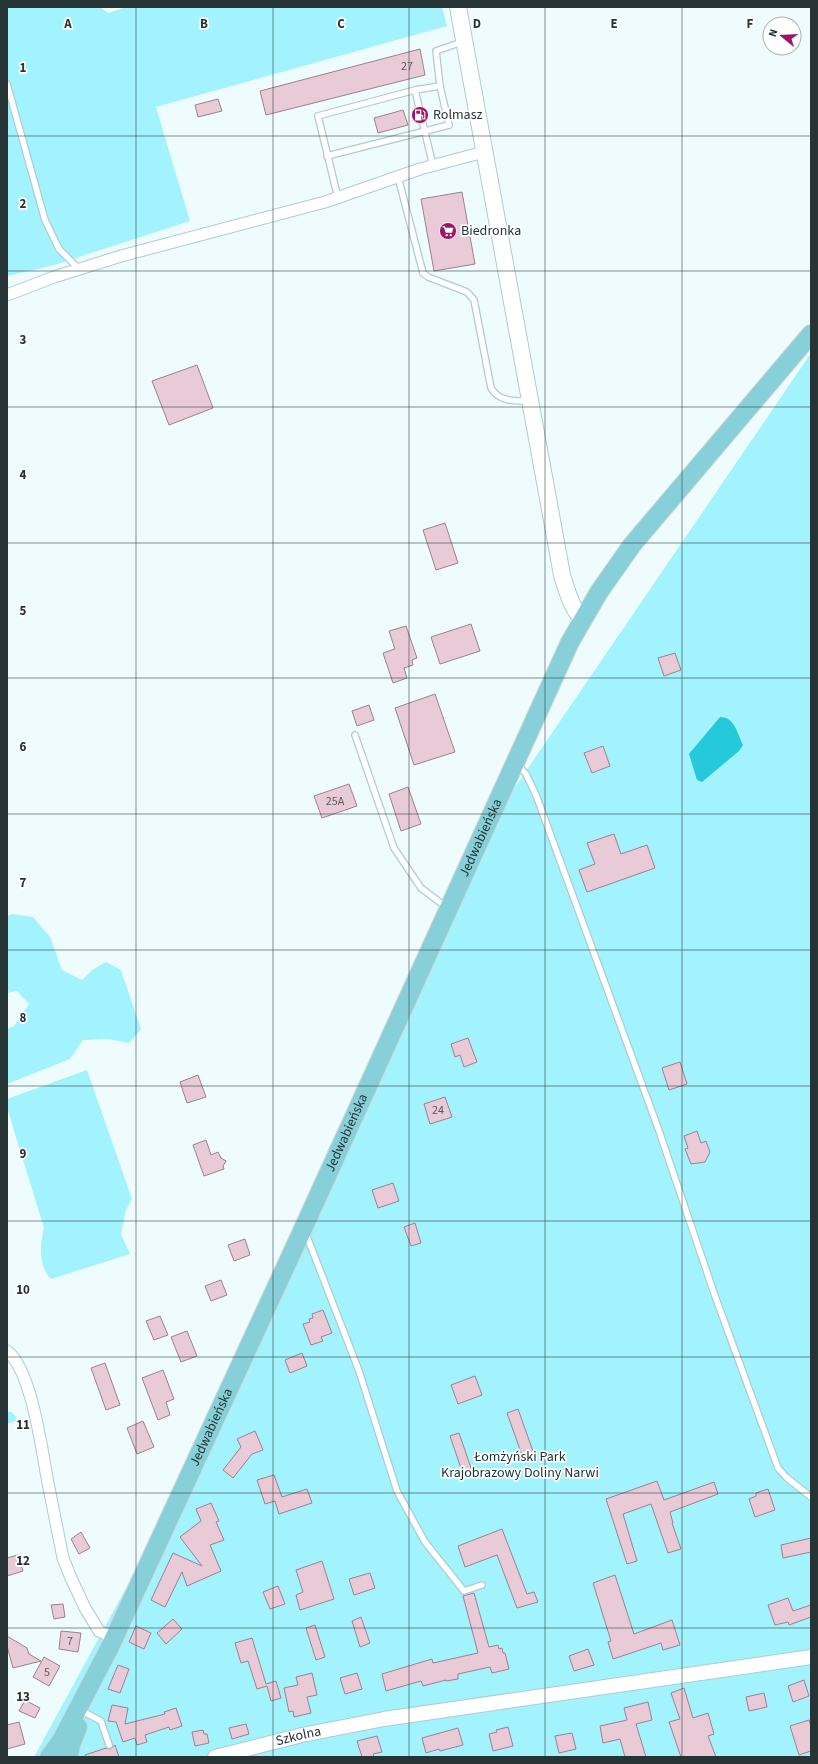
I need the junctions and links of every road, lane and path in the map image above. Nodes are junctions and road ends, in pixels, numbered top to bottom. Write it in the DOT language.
graph roads {
  1 [pos="458,7"];
  2 [pos="464,42"];
  3 [pos="7,84"];
  4 [pos="440,86"];
  5 [pos="415,90"];
  6 [pos="425,131"];
  7 [pos="484,152"];
  8 [pos="327,156"];
  9 [pos="433,166"];
  10 [pos="398,177"];
  11 [pos="338,198"];
  12 [pos="80,269"];
  13 [pos="7,295"];
  14 [pos="811,334"];
  15 [pos="530,401"];
  16 [pos="582,619"];
  17 [pos="355,735"];
  18 [pos="515,762"];
  19 [pos="448,908"];
  20 [pos="303,1229"];
  21 [pos="7,1351"];
  22 [pos="811,1497"];
  23 [pos="482,1585"];
  24 [pos="112,1642"];
  25 [pos="811,1657"];
  26 [pos="81,1710"];
  27 [pos="109,1745"];
  28 [pos="49,1757"];
  29 [pos="69,1757"];
  30 [pos="215,1757"];
  1 -- 2 [label="main road"];
  2 -- 4 [label="lane"];
  2 -- 7 [label="main road"];
  3 -- 12 [label="lane"];
  4 -- 5 [label="lane"];
  4 -- 6 [label="lane"];
  5 -- 6 [label="lane"];
  5 -- 8 [label="lane"];
  6 -- 8 [label="lane"];
  6 -- 9 [label="lane"];
  7 -- 9 [label="street"];
  7 -- 15 [label="main road"];
  8 -- 11 [label="lane"];
  9 -- 10 [label="street"];
  10 -- 11 [label="street"];
  10 -- 15 [label="lane"];
  11 -- 12 [label="street"];
  12 -- 13 [label="street"];
  14 -- 16 [label="main road, Jedwabieńska"];
  15 -- 16 [label="main road"];
  16 -- 18 [label="main road, Jedwabieńska"];
  17 -- 19 [label="lane"];
  18 -- 19 [label="main road, Jedwabieńska"];
  18 -- 22 [label="lane"];
  19 -- 20 [label="main road, Jedwabieńska"];
  20 -- 23 [label="lane"];
  20 -- 24 [label="main road, Jedwabieńska"];
  21 -- 24 [label="street"];
  24 -- 26 [label="main road, Jedwabieńska"];
  25 -- 30 [label="street, Szkolna"];
  26 -- 27 [label="lane"];
  26 -- 28 [label="main road, Jedwabieńska"];
  26 -- 29 [label="main road, Jedwabieńska"];
}
